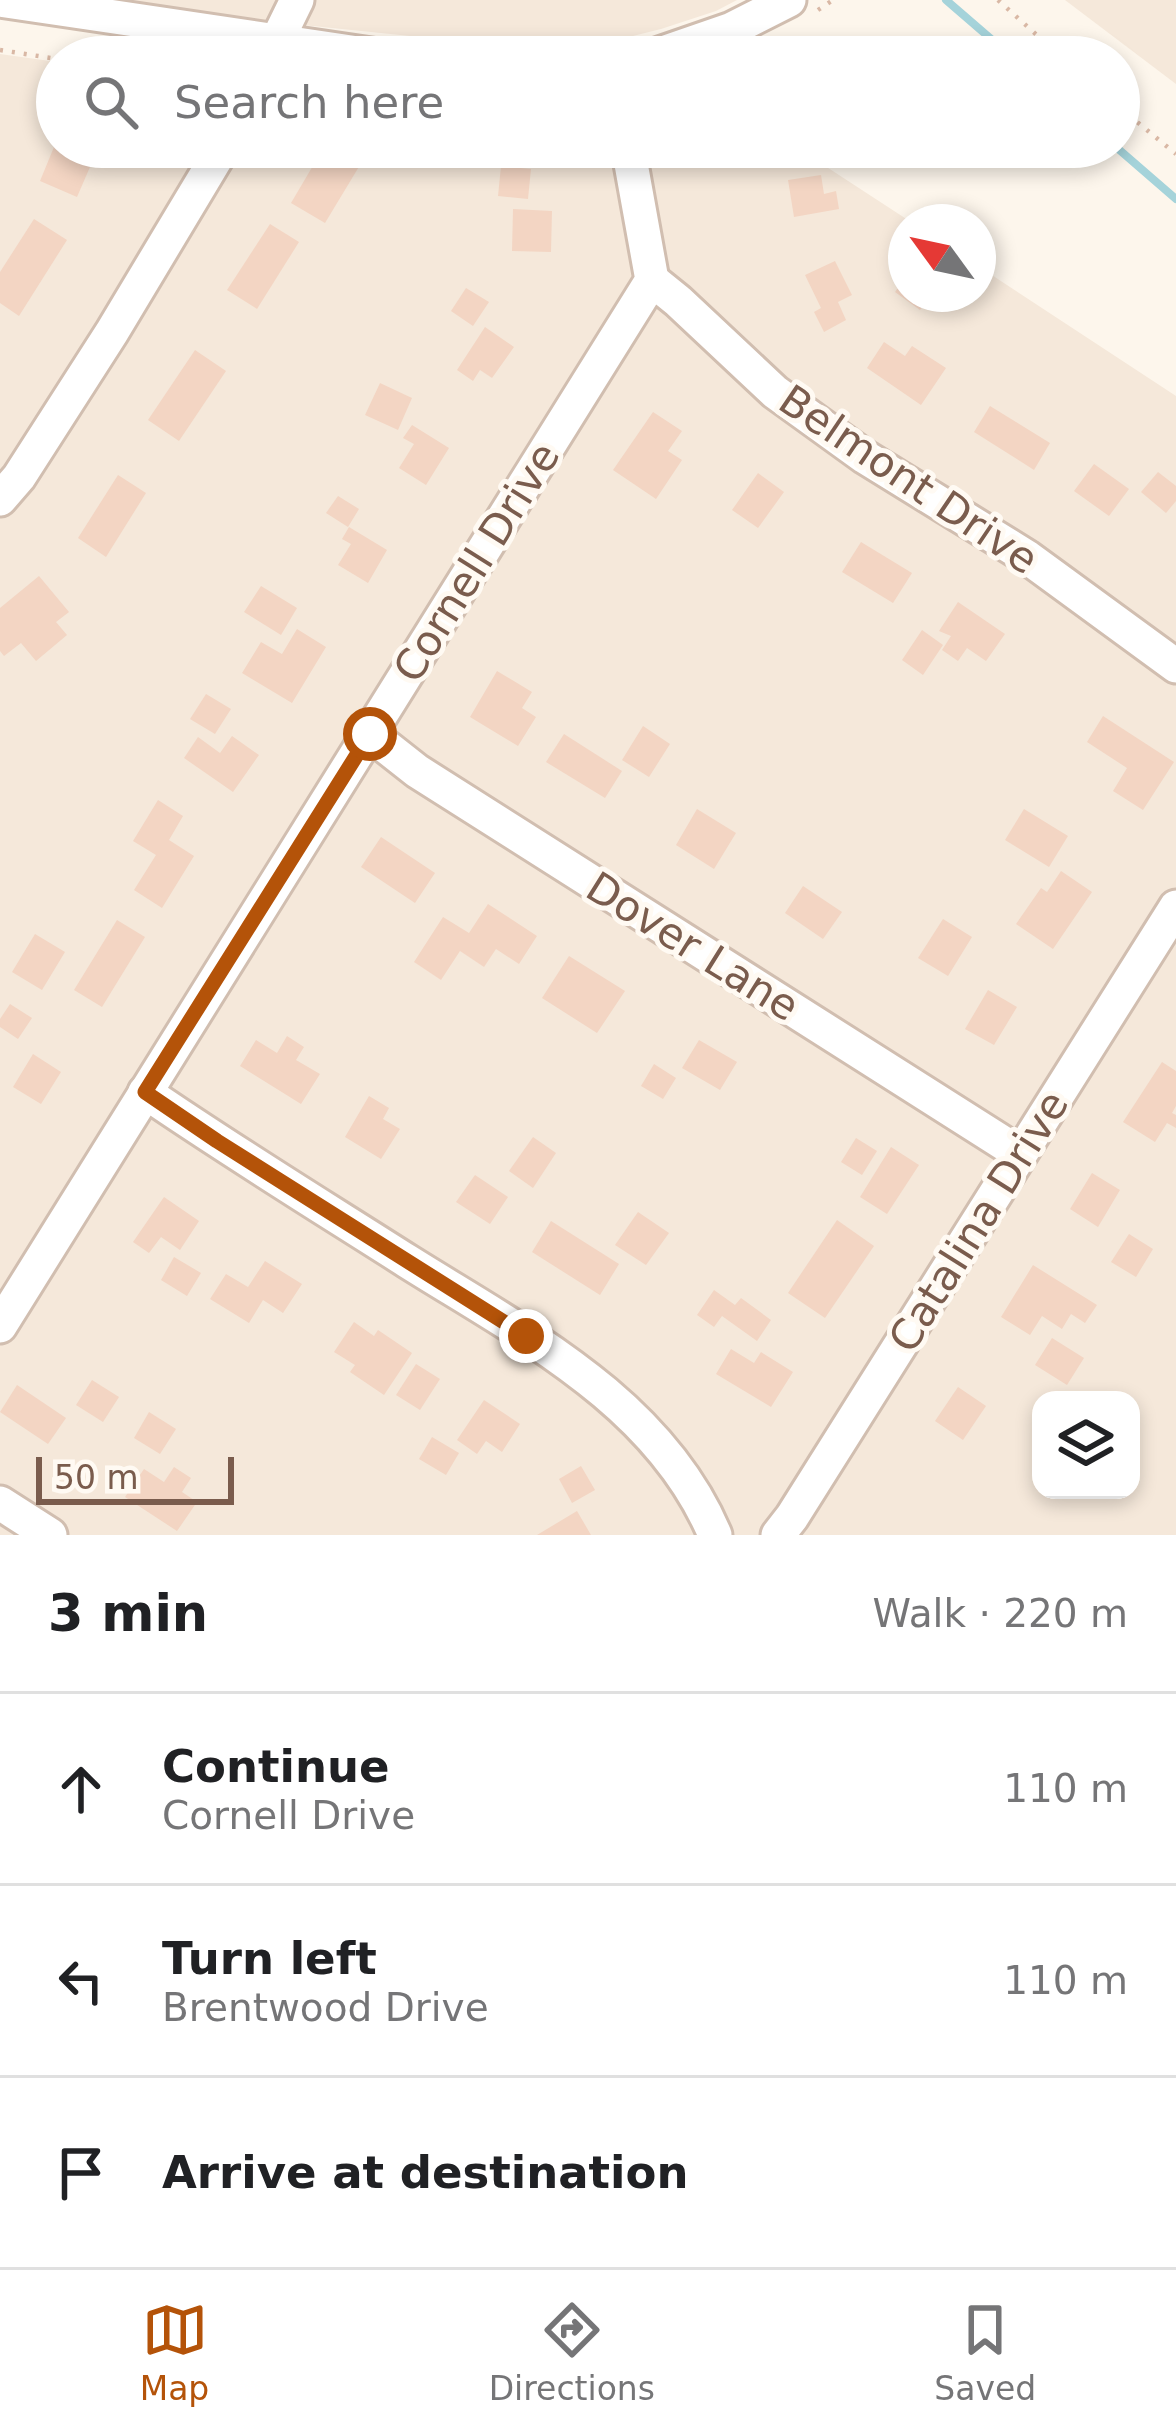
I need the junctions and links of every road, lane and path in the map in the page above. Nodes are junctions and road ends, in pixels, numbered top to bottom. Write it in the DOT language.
graph roads {
  1 [pos="0,0"];
  2 [pos="297,0"];
  3 [pos="789,0"];
  4 [pos="998,0"];
  5 [pos="200,36"];
  6 [pos="279,36"];
  7 [pos="712,36"];
  8 [pos="1038,36"];
  9 [pos="0,50"];
  10 [pos="36,56"];
  11 [pos="1140,124"];
  12 [pos="1176,154"];
  13 [pos="211,168"];
  14 [pos="632,168"];
  15 [pos="652,280"];
  16 [pos="0,499"];
  17 [pos="1176,666"];
  18 [pos="370,734"];
  19 [pos="1176,907"];
  20 [pos="145,1092"];
  21 [pos="1019,1154"];
  22 [pos="0,1325"];
  23 [pos="0,1503"];
  24 [pos="50,1535"];
  25 [pos="715,1535"];
  26 [pos="778,1535"];
  1 -- 5 [label="street"];
  2 -- 6 [label="street"];
  3 -- 7 [label="street"];
  4 -- 8 [label="path"];
  9 -- 10 [label="path"];
  11 -- 12 [label="path"];
  13 -- 16 [label="street"];
  14 -- 15 [label="street"];
  15 -- 17 [label="street, Belmont Drive"];
  15 -- 18 [label="street, Cornell Drive"];
  18 -- 20 [label="street, Cornell Drive"];
  18 -- 21 [label="street, Dover Lane"];
  19 -- 21 [label="street, Catalina Drive"];
  20 -- 22 [label="street, Cornell Drive"];
  20 -- 25 [label="street"];
  21 -- 26 [label="street, Catalina Drive"];
  23 -- 24 [label="street"];
}
